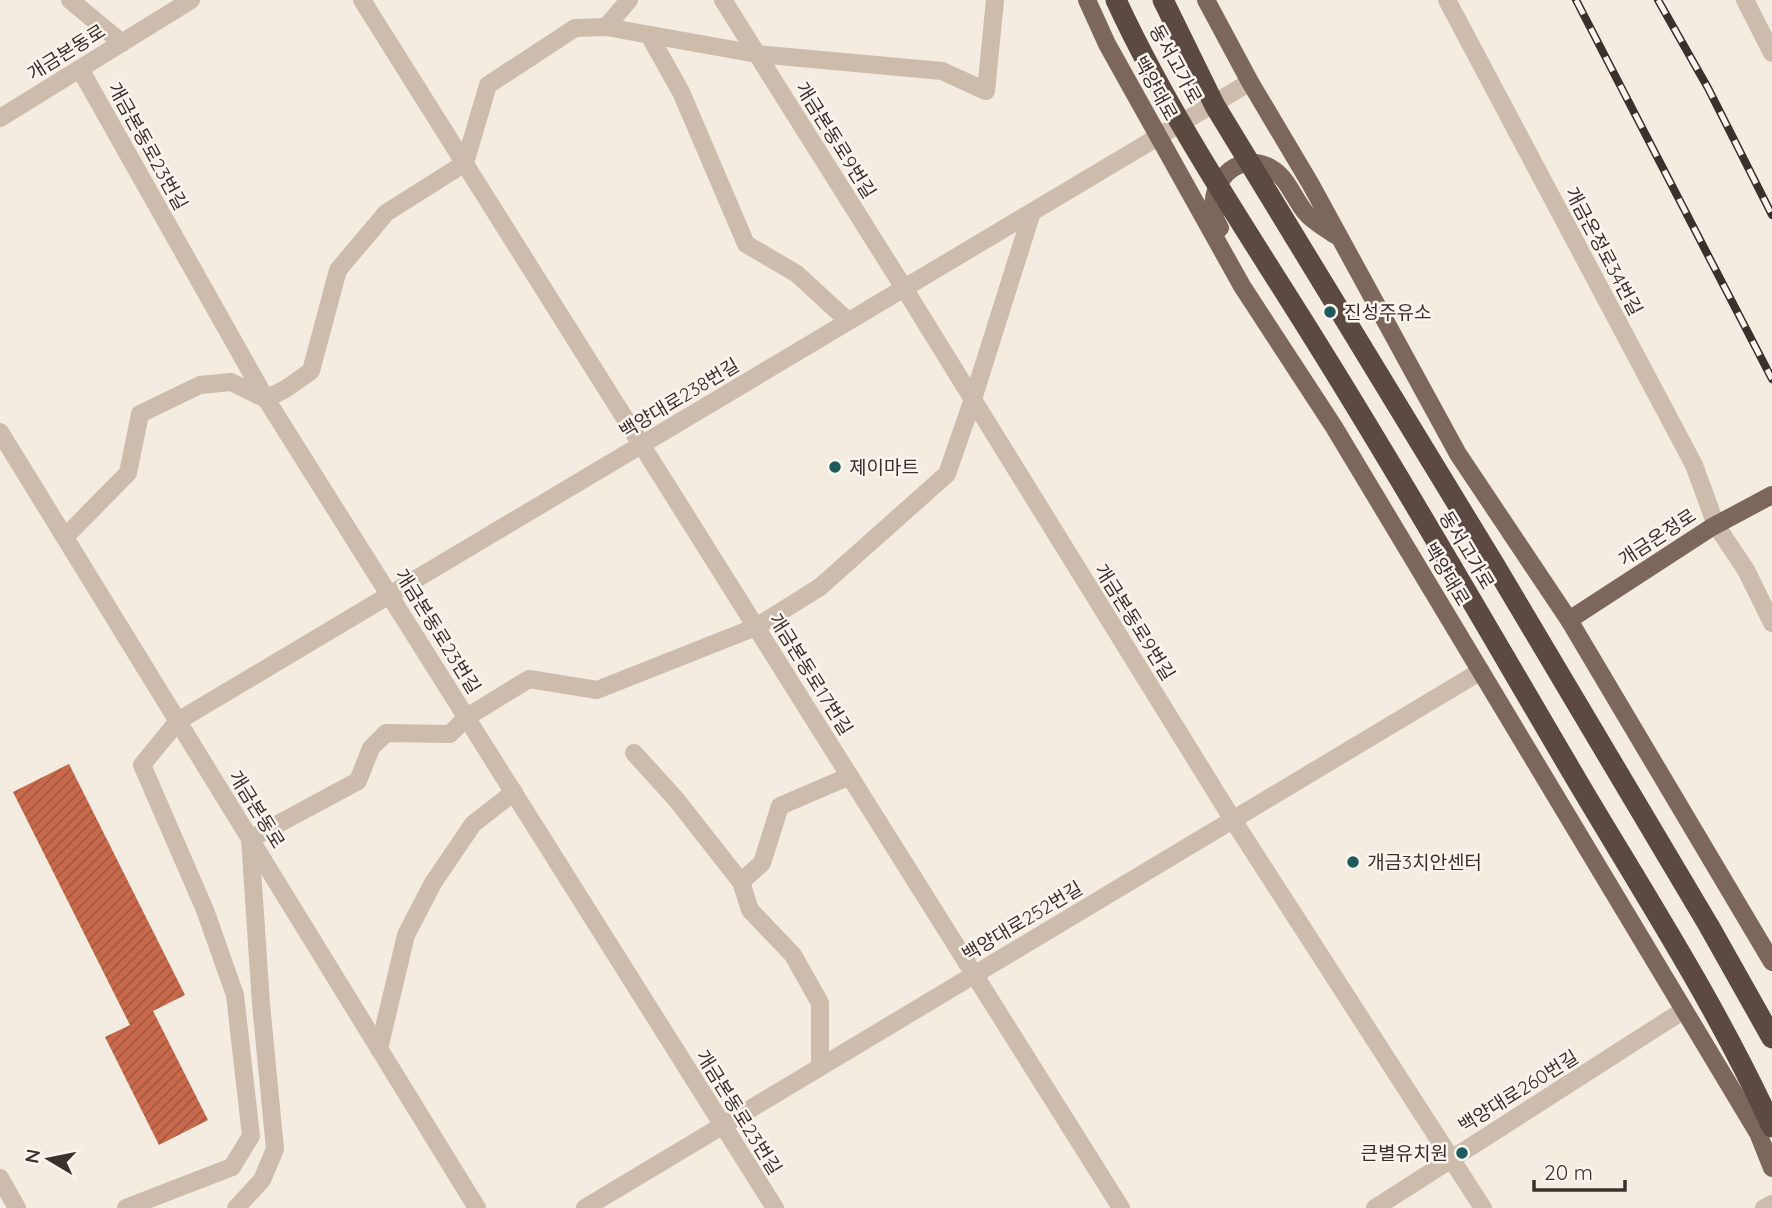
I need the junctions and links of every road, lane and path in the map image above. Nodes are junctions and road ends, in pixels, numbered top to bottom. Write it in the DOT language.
graph roads {
  1 [pos="70,0"];
  2 [pos="191,0"];
  3 [pos="362,0"];
  4 [pos="629,0"];
  5 [pos="723,0"];
  6 [pos="995,0"];
  7 [pos="1087,0"];
  8 [pos="1116,0"];
  9 [pos="1163,0"];
  10 [pos="1206,0"];
  11 [pos="1447,0"];
  12 [pos="1745,0"];
  13 [pos="606,27"];
  14 [pos="649,34"];
  15 [pos="122,43"];
  16 [pos="1772,53"];
  17 [pos="757,54"];
  18 [pos="80,69"];
  19 [pos="1250,82"];
  20 [pos="0,118"];
  21 [pos="1159,136"];
  22 [pos="465,163"];
  23 [pos="1032,212"];
  24 [pos="1341,239"];
  25 [pos="1242,286"];
  26 [pos="904,288"];
  27 [pos="848,321"];
  28 [pos="266,399"];
  29 [pos="973,399"];
  30 [pos="0,432"];
  31 [pos="641,444"];
  32 [pos="1772,495"];
  33 [pos="1716,524"];
  34 [pos="65,537"];
  35 [pos="390,594"];
  36 [pos="1569,620"];
  37 [pos="1772,623"];
  38 [pos="756,627"];
  39 [pos="1481,671"];
  40 [pos="467,717"];
  41 [pos="178,721"];
  42 [pos="634,753"];
  43 [pos="850,776"];
  44 [pos="514,792"];
  45 [pos="1233,820"];
  46 [pos="250,839"];
  47 [pos="741,882"];
  48 [pos="1772,962"];
  49 [pos="974,974"];
  50 [pos="1684,1010"];
  51 [pos="1772,1038"];
  52 [pos="379,1049"];
  53 [pos="820,1067"];
  54 [pos="723,1125"];
  55 [pos="1765,1130"];
  56 [pos="1772,1145"];
  57 [pos="1452,1158"];
  58 [pos="1772,1168"];
  59 [pos="0,1178"];
  60 [pos="1772,1204"];
  61 [pos="17,1208"];
  62 [pos="126,1208"];
  63 [pos="236,1208"];
  64 [pos="477,1208"];
  65 [pos="585,1208"];
  66 [pos="775,1208"];
  67 [pos="1121,1208"];
  68 [pos="1376,1208"];
  69 [pos="1483,1208"];
  70 [pos="1764,1208"];
  1 -- 15 [label="street"];
  2 -- 15 [label="street, 개금본동로"];
  3 -- 22 [label="street, 개금본동로17번길"];
  4 -- 13 [label="street"];
  5 -- 17 [label="street, 개금본동로9번길"];
  6 -- 17 [label="street, 개금본동로9번길"];
  7 -- 21 [label="main road, 백양대로"];
  8 -- 55 [label="highway, 동서고가로"];
  9 -- 51 [label="highway, 동서고가로"];
  10 -- 19 [label="main road"];
  11 -- 33 [label="street, 개금온정로34번길"];
  12 -- 16 [label="street"];
  13 -- 14 [label="street"];
  13 -- 22 [label="street"];
  14 -- 17 [label="street"];
  14 -- 27 [label="street"];
  15 -- 18 [label="street, 개금본동로"];
  17 -- 26 [label="street, 개금본동로9번길"];
  18 -- 20 [label="street, 개금본동로"];
  18 -- 28 [label="street, 개금본동로23번길"];
  19 -- 21 [label="street, 백양대로238번길"];
  19 -- 24 [label="main road"];
  21 -- 23 [label="street, 백양대로238번길"];
  21 -- 25 [label="main road, 백양대로"];
  22 -- 28 [label="street"];
  22 -- 31 [label="street, 개금본동로17번길"];
  23 -- 26 [label="street, 백양대로238번길"];
  23 -- 29 [label="street"];
  24 -- 25 [label="main road"];
  24 -- 36 [label="main road"];
  25 -- 39 [label="main road, 백양대로"];
  26 -- 27 [label="street, 백양대로238번길"];
  26 -- 29 [label="street, 개금본동로9번길"];
  27 -- 31 [label="street, 백양대로238번길"];
  28 -- 34 [label="street"];
  28 -- 35 [label="street, 개금본동로23번길"];
  29 -- 38 [label="street"];
  29 -- 45 [label="street, 개금본동로9번길"];
  30 -- 34 [label="street, 개금본동로"];
  31 -- 35 [label="street, 백양대로238번길"];
  31 -- 38 [label="street, 개금본동로17번길"];
  32 -- 33 [label="main road, 개금온정로"];
  33 -- 36 [label="main road, 개금온정로"];
  33 -- 37 [label="street, 개금온정로34번길"];
  34 -- 41 [label="street, 개금본동로"];
  35 -- 40 [label="street, 개금본동로23번길"];
  35 -- 41 [label="street, 백양대로238번길"];
  36 -- 48 [label="main road"];
  38 -- 40 [label="street"];
  38 -- 43 [label="street, 개금본동로17번길"];
  39 -- 45 [label="street, 백양대로252번길"];
  39 -- 50 [label="main road, 백양대로"];
  40 -- 44 [label="street, 개금본동로23번길"];
  40 -- 46 [label="street"];
  41 -- 46 [label="street, 개금본동로"];
  41 -- 62 [label="street, 백양대로238번길"];
  42 -- 47 [label="street"];
  43 -- 47 [label="street"];
  43 -- 49 [label="street, 개금본동로17번길"];
  44 -- 52 [label="street"];
  44 -- 54 [label="street, 개금본동로23번길"];
  45 -- 49 [label="street, 백양대로252번길"];
  45 -- 57 [label="street, 개금본동로9번길"];
  46 -- 52 [label="street, 개금본동로"];
  46 -- 63 [label="street"];
  47 -- 53 [label="street"];
  49 -- 53 [label="street, 백양대로252번길"];
  49 -- 67 [label="street, 개금본동로17번길"];
  50 -- 55 [label="main road, 백양대로"];
  50 -- 57 [label="street, 백양대로260번길"];
  52 -- 64 [label="street, 개금본동로"];
  53 -- 54 [label="street, 백양대로252번길"];
  54 -- 65 [label="street, 백양대로252번길"];
  54 -- 66 [label="street, 개금본동로23번길"];
  55 -- 56 [label="main road"];
  55 -- 58 [label="main road, 백양대로"];
  57 -- 68 [label="street, 백양대로260번길"];
  57 -- 69 [label="street, 개금본동로9번길"];
  59 -- 61 [label="street"];
  60 -- 70 [label="street"];
}
